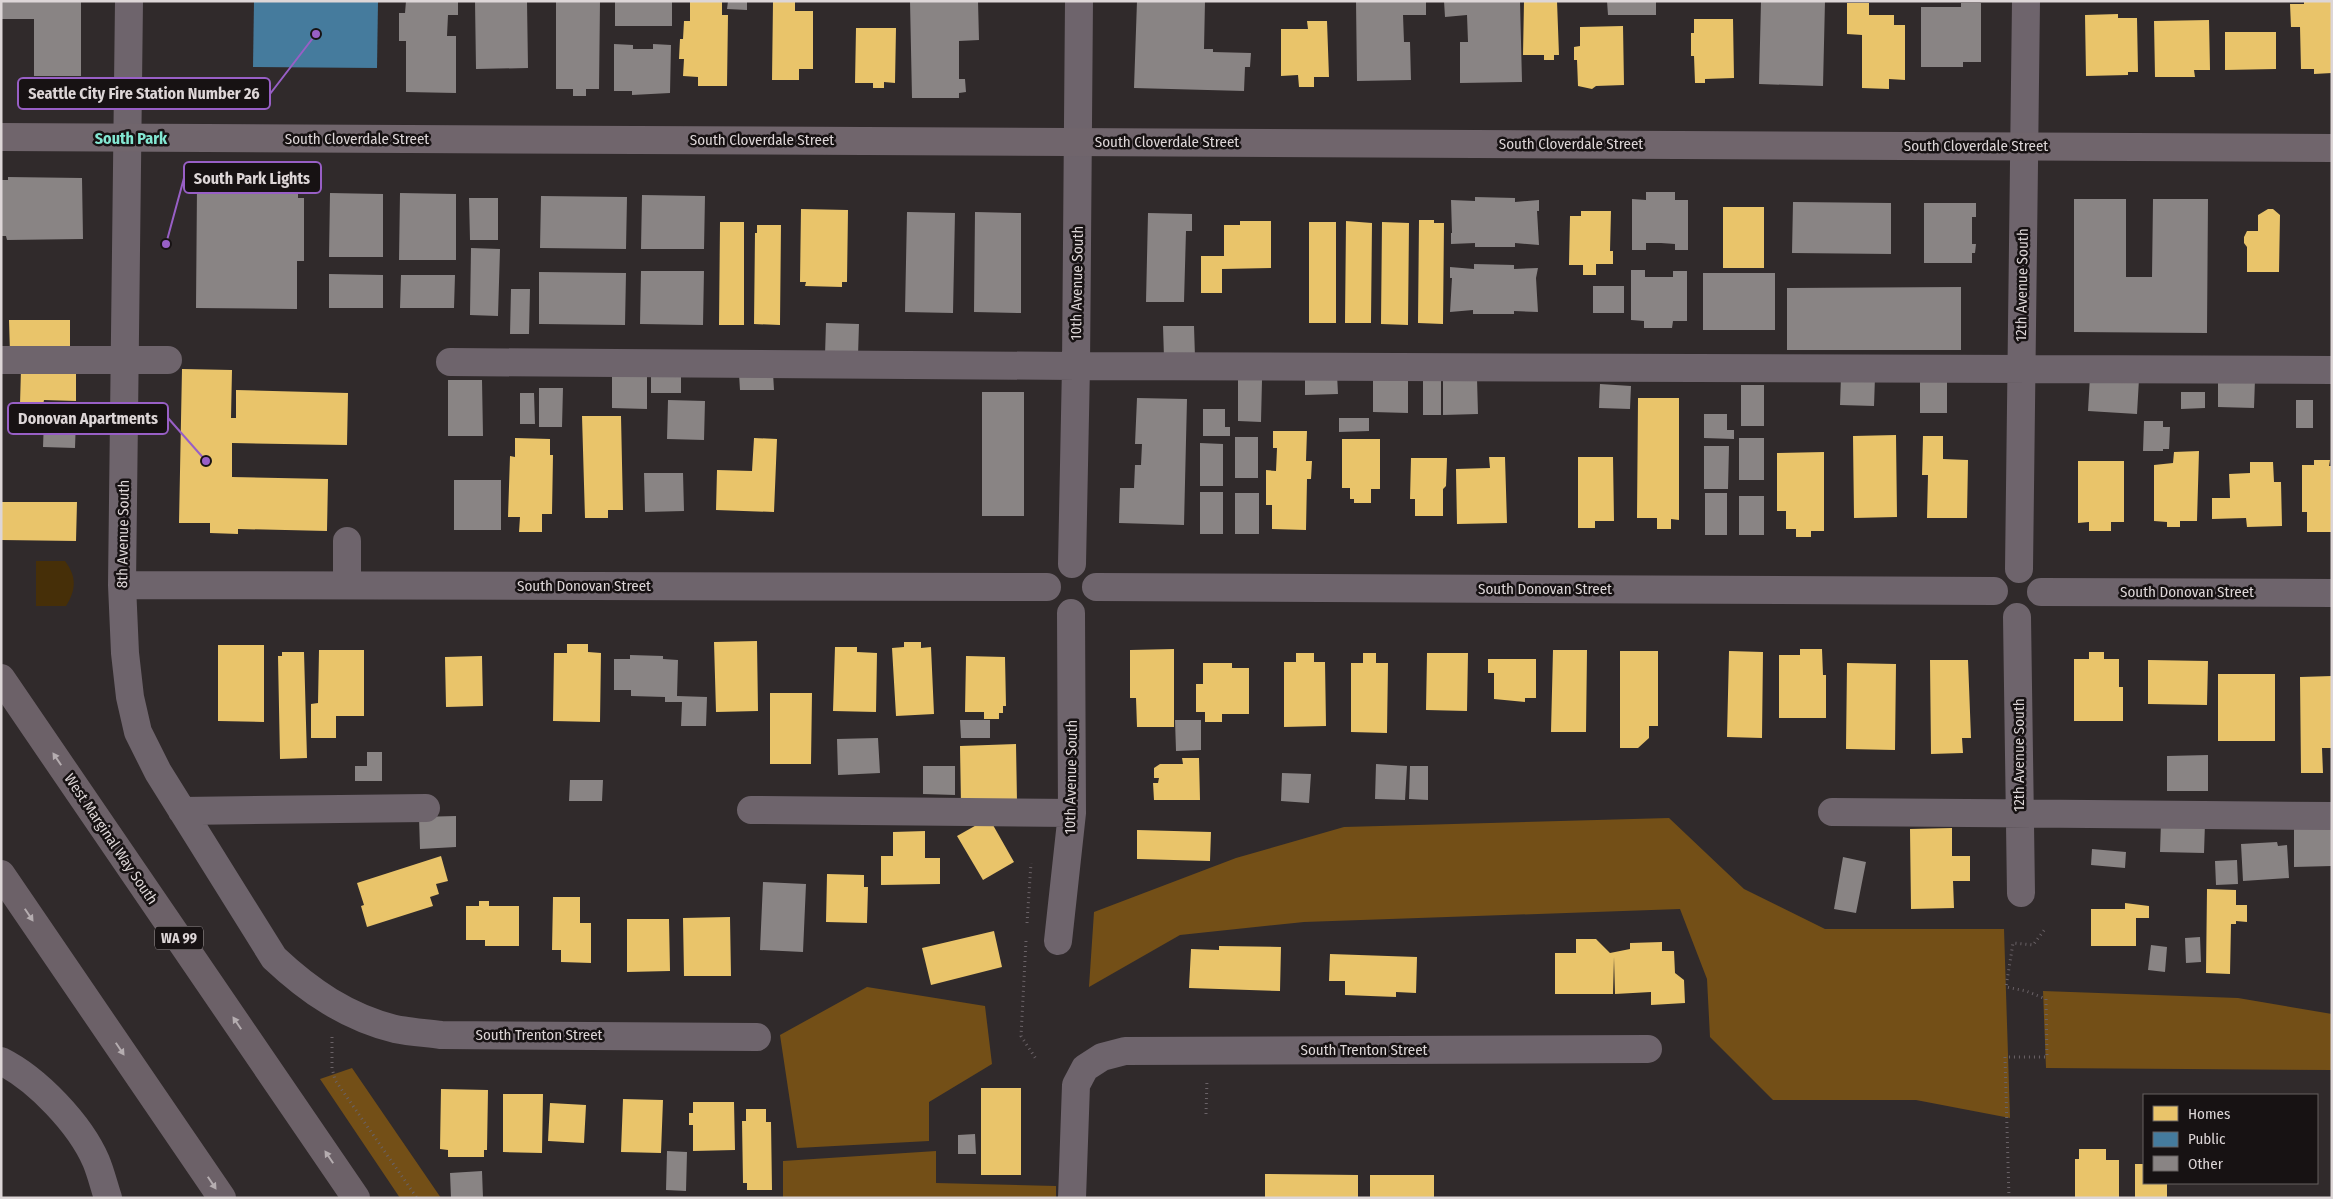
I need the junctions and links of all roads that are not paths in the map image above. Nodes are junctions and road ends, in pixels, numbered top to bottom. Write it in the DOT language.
graph roads {
  1 [pos="129,1"];
  2 [pos="1078,1"];
  3 [pos="2026,1"];
  4 [pos="1,137"];
  5 [pos="128,138"];
  6 [pos="1078,141"];
  7 [pos="2024,146"];
  8 [pos="2332,148"];
  9 [pos="125,359"];
  10 [pos="1,360"];
  11 [pos="168,360"];
  12 [pos="450,362"];
  13 [pos="1076,366"];
  14 [pos="2021,368"];
  15 [pos="2332,370"];
  16 [pos="347,541"];
  17 [pos="1072,564"];
  18 [pos="2018,569"];
  19 [pos="122,585"];
  20 [pos="347,585"];
  21 [pos="1046,587"];
  22 [pos="1096,587"];
  23 [pos="1994,591"];
  24 [pos="2041,592"];
  25 [pos="2332,593"];
  26 [pos="1071,613"];
  27 [pos="2018,617"];
  28 [pos="1,678"];
  29 [pos="426,808"];
  30 [pos="751,810"];
  31 [pos="182,811"];
  32 [pos="1832,812"];
  33 [pos="1072,813"];
  34 [pos="2019,813"];
  35 [pos="2332,816"];
  36 [pos="1,874"];
  37 [pos="2021,893"];
  38 [pos="1058,942"];
  39 [pos="328,1001"];
  40 [pos="757,1037"];
  41 [pos="1648,1049"];
  42 [pos="1,1061"];
  43 [pos="108,1198"];
  44 [pos="222,1198"];
  45 [pos="356,1198"];
  46 [pos="1072,1198"];
  1 -- 5 [label="street, 8th Avenue South"];
  2 -- 6 [label="street, 10th Avenue South"];
  3 -- 7 [label="street, 12th Avenue South"];
  4 -- 5 [label="main road, South Cloverdale Street"];
  5 -- 6 [label="main road, South Cloverdale Street"];
  5 -- 9 [label="street, 8th Avenue South"];
  6 -- 7 [label="main road, South Cloverdale Street"];
  6 -- 13 [label="street, 10th Avenue South"];
  7 -- 8 [label="main road, South Cloverdale Street"];
  7 -- 14 [label="street, 12th Avenue South"];
  9 -- 10 [label="street"];
  9 -- 11 [label="street"];
  9 -- 19 [label="street, 8th Avenue South"];
  12 -- 13 [label="street"];
  13 -- 14 [label="street"];
  13 -- 17 [label="street, 10th Avenue South"];
  14 -- 15 [label="street"];
  14 -- 18 [label="street, 12th Avenue South"];
  16 -- 20 [label="street"];
  17 -- 21 [label="street"];
  17 -- 22 [label="street"];
  18 -- 23 [label="street"];
  18 -- 24 [label="street"];
  19 -- 20 [label="street, South Donovan Street"];
  19 -- 31 [label="street, 8th Avenue South"];
  20 -- 21 [label="street, South Donovan Street"];
  21 -- 26 [label="street"];
  22 -- 23 [label="street, South Donovan Street"];
  22 -- 26 [label="street"];
  23 -- 27 [label="street"];
  24 -- 25 [label="street, South Donovan Street"];
  24 -- 27 [label="street"];
  26 -- 33 [label="street, 10th Avenue South"];
  27 -- 34 [label="street, 12th Avenue South"];
  45 -- 28 [label="highway, West Marginal Way South / WA 99, one-way"];
  29 -- 31 [label="street"];
  30 -- 33 [label="street"];
  31 -- 39 [label="street, 8th Avenue South"];
  32 -- 34 [label="street"];
  33 -- 38 [label="street, 10th Avenue South"];
  34 -- 35 [label="street"];
  34 -- 37 [label="street, 12th Avenue South"];
  36 -- 44 [label="highway, one-way"];
  39 -- 40 [label="street, South Trenton Street"];
  41 -- 46 [label="street, South Trenton Street"];
  42 -- 43 [label="street"];
}
